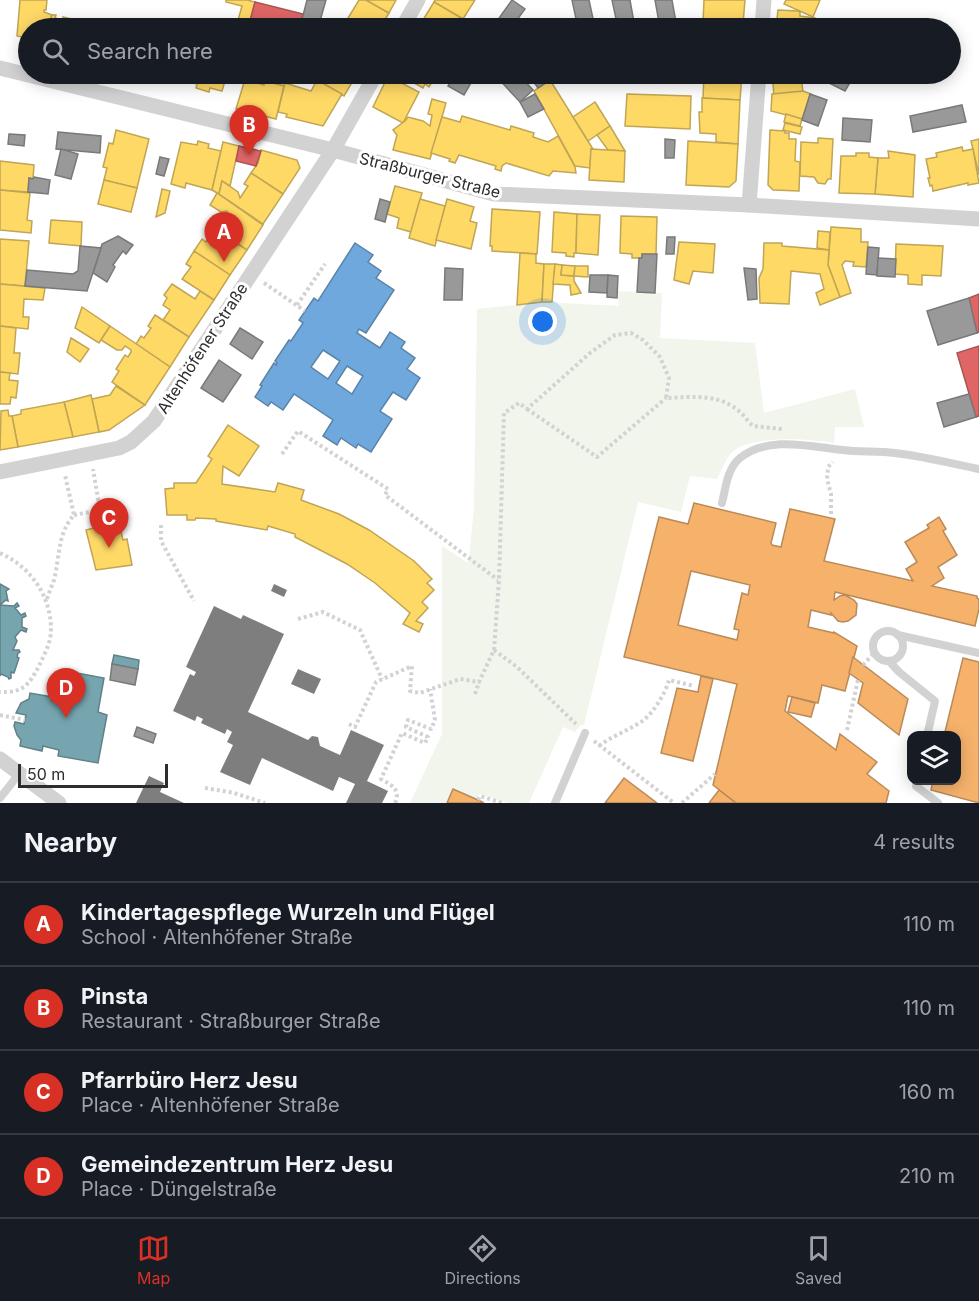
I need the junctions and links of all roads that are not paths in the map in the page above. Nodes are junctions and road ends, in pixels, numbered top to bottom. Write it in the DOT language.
graph roads {
  1 [pos="418,0"];
  2 [pos="764,0"];
  3 [pos="408,18"];
  4 [pos="763,18"];
  5 [pos="0,68"];
  6 [pos="18,72"];
  7 [pos="65,84"];
  8 [pos="370,84"];
  9 [pos="758,84"];
  10 [pos="333,150"];
  11 [pos="749,205"];
  12 [pos="979,219"];
  13 [pos="979,469"];
  14 [pos="0,472"];
  15 [pos="722,503"];
  16 [pos="898,635"];
  17 [pos="979,653"];
  18 [pos="889,661"];
  19 [pos="928,731"];
  20 [pos="585,733"];
  21 [pos="0,759"];
  22 [pos="19,774"];
  23 [pos="916,785"];
  24 [pos="0,798"];
  25 [pos="59,803"];
  26 [pos="555,803"];
  27 [pos="938,803"];
  1 -- 3 [label="street"];
  2 -- 4 [label="street"];
  5 -- 6 [label="street, Straßburger Straße"];
  7 -- 10 [label="street, Straßburger Straße"];
  8 -- 10 [label="street, Altenhöfener Straße"];
  9 -- 11 [label="street"];
  10 -- 11 [label="street, Straßburger Straße"];
  10 -- 14 [label="street, Altenhöfener Straße"];
  11 -- 12 [label="street, Straßburger Straße"];
  13 -- 15 [label="lane"];
  16 -- 17 [label="lane"];
  16 -- 18 [label="lane"];
  16 -- 18 [label="lane"];
  18 -- 19 [label="lane"];
  20 -- 26 [label="lane"];
  21 -- 22 [label="street"];
  22 -- 24 [label="lane"];
  22 -- 25 [label="street"];
  23 -- 27 [label="lane"];
}
